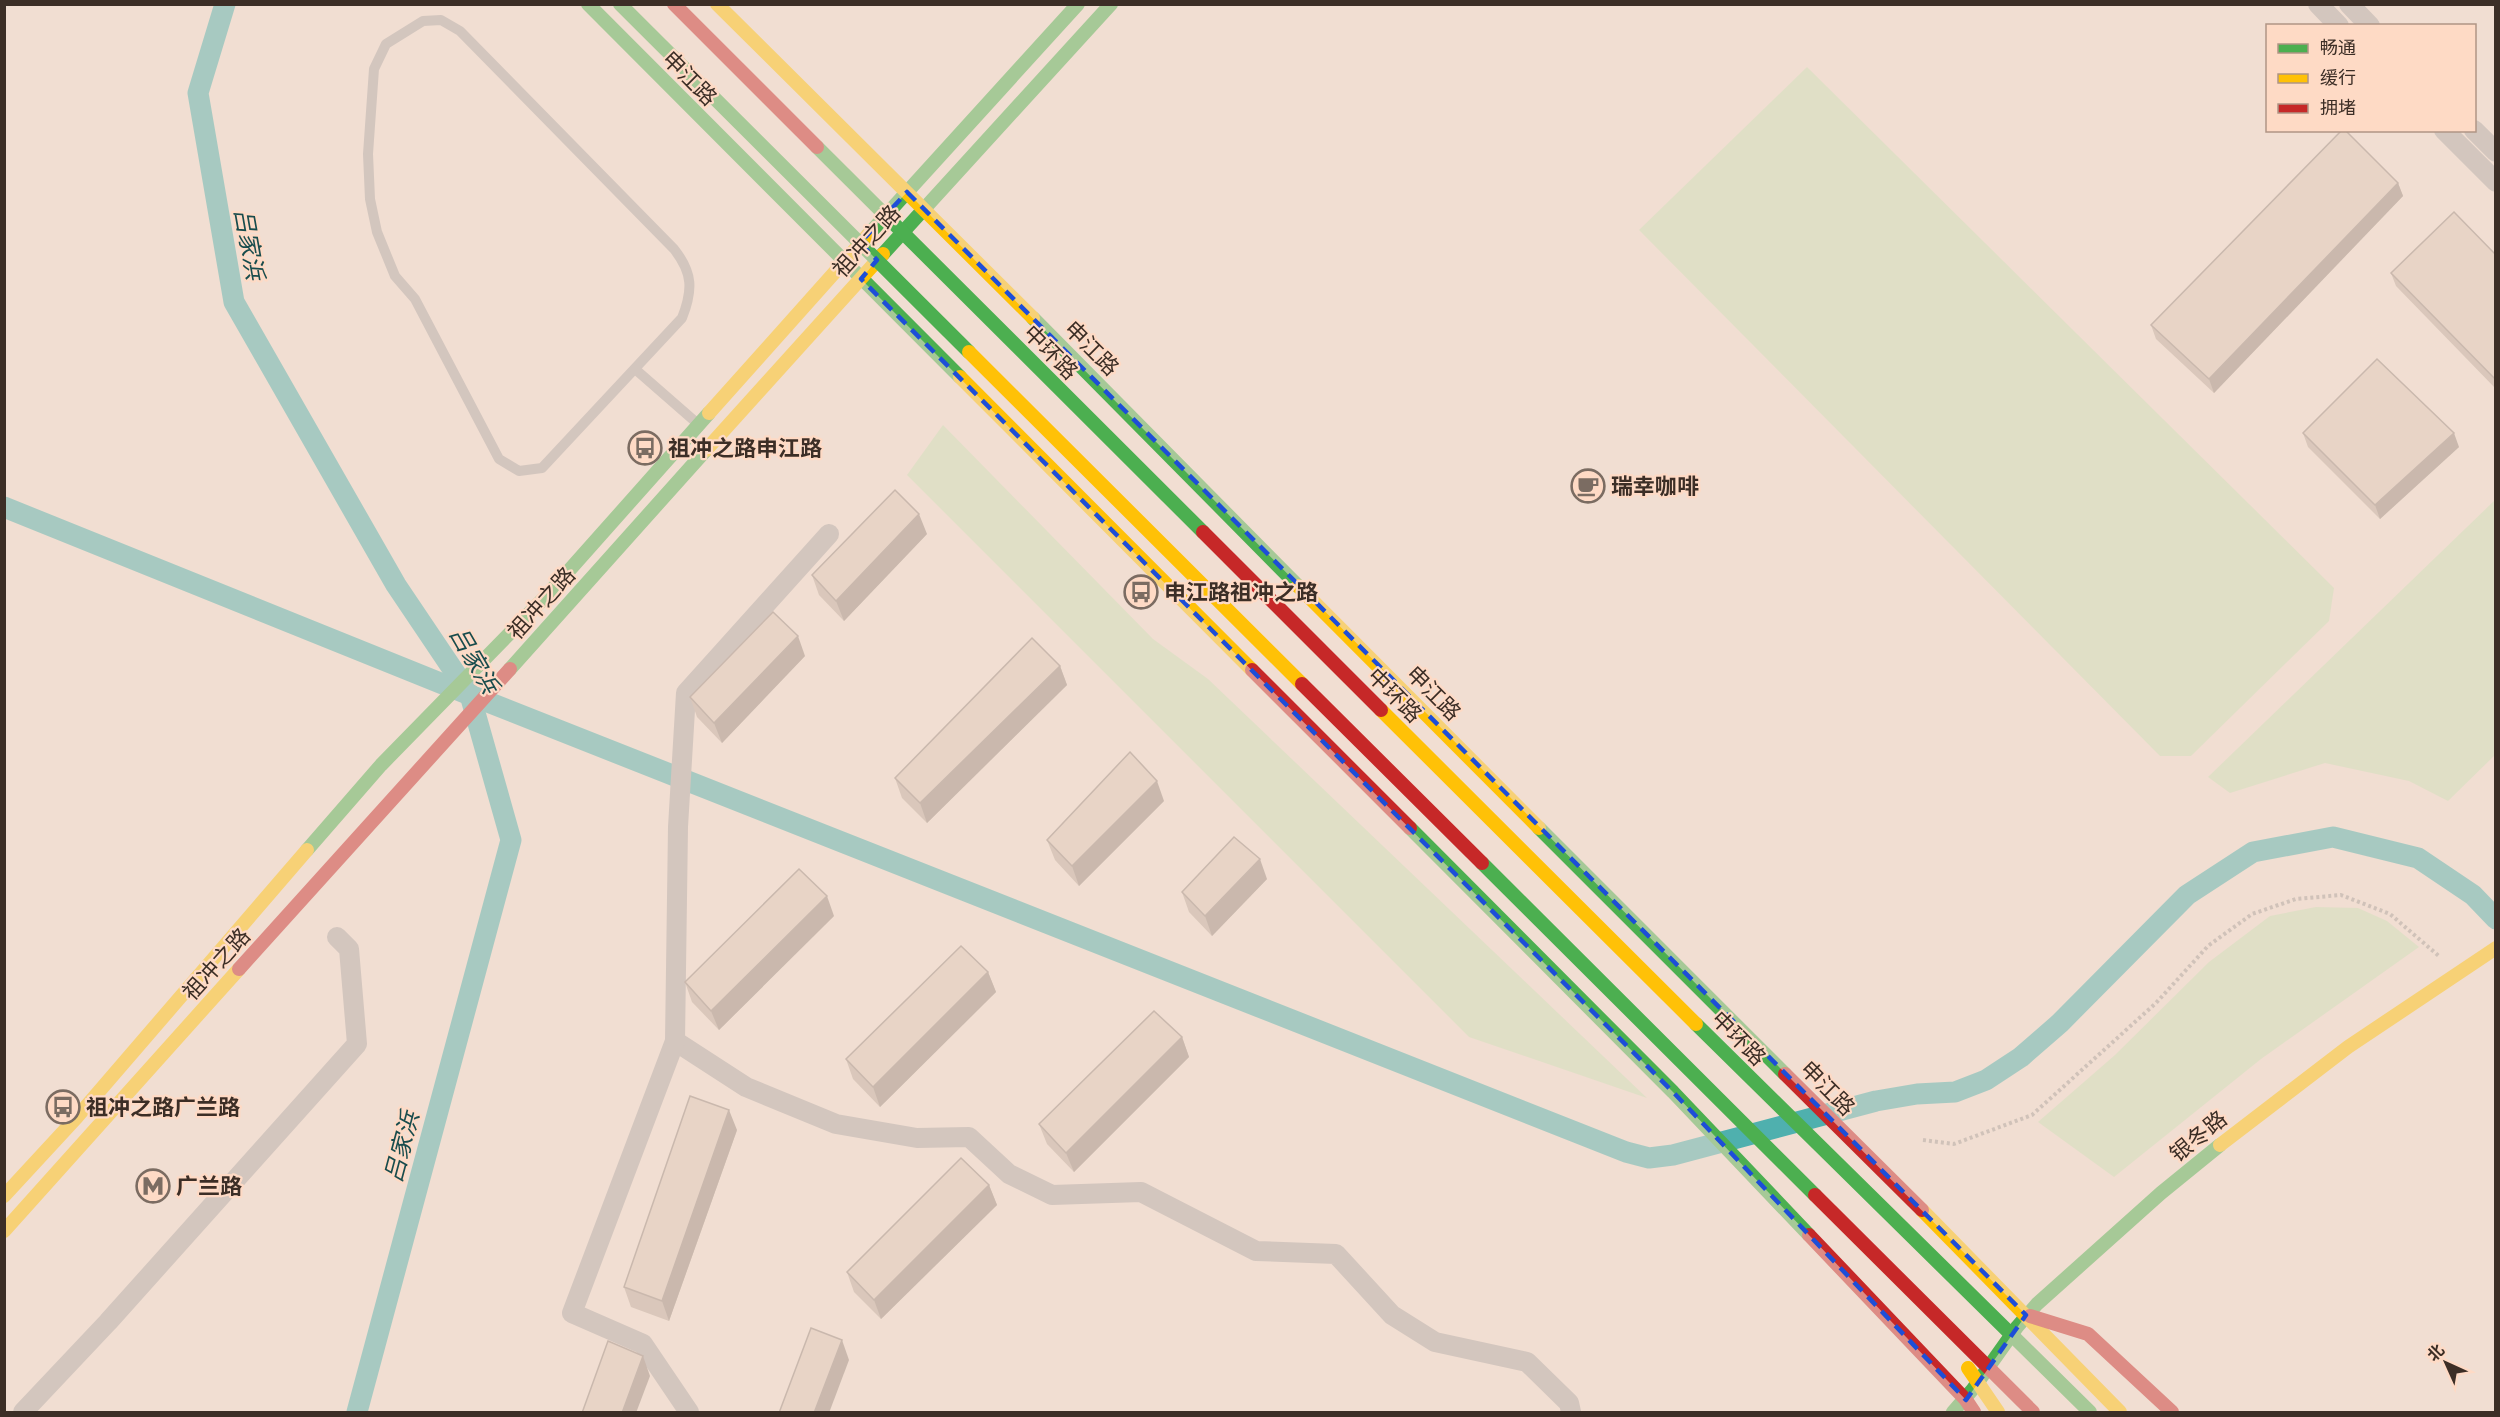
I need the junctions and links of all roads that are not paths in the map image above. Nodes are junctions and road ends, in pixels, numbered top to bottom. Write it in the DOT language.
graph roads {
  1 [pos="588,4"];
  2 [pos="620,4"];
  3 [pos="674,4"];
  4 [pos="717,4"];
  5 [pos="1078,4"];
  6 [pos="1111,4"];
  7 [pos="2318,4"];
  8 [pos="2349,4"];
  9 [pos="2337,24"];
  10 [pos="2368,24"];
  11 [pos="2446,132"];
  12 [pos="2476,132"];
  13 [pos="2496,152"];
  14 [pos="2496,182"];
  15 [pos="907,192"];
  16 [pos="923,208"];
  17 [pos="844,261"];
  18 [pos="861,279"];
  19 [pos="635,369"];
  20 [pos="699,425"];
  21 [pos="829,534"];
  22 [pos="337,937"];
  23 [pos="2496,948"];
  24 [pos="675,1041"];
  25 [pos="4,1196"];
  26 [pos="4,1231"];
  27 [pos="1929,1310"];
  28 [pos="2026,1315"];
  29 [pos="1966,1400"];
  30 [pos="23,1413"];
  31 [pos="689,1413"];
  32 [pos="1571,1413"];
  33 [pos="1953,1413"];
  34 [pos="1974,1413"];
  35 [pos="1982,1413"];
  36 [pos="1998,1413"];
  37 [pos="2033,1413"];
  38 [pos="2090,1413"];
  39 [pos="2120,1413"];
  40 [pos="2172,1413"];
  1 -- 17 [label="main road, 申江路"];
  2 -- 27 [label="main road, bridge"];
  3 -- 38 [label="main road, 中环路, bridge"];
  4 -- 15 [label="main road, 申江路"];
  5 -- 15 [label="main road, 祖冲之路"];
  6 -- 16 [label="main road, 祖冲之路"];
  7 -- 9 [label="street"];
  8 -- 10 [label="street"];
  11 -- 14 [label="street"];
  12 -- 13 [label="street"];
  15 -- 16 [label="main road, 申江路"];
  15 -- 17 [label="main road, 祖冲之路"];
  16 -- 18 [label="main road, 祖冲之路"];
  16 -- 28 [label="main road, 申江路"];
  17 -- 18 [label="main road, 申江路"];
  17 -- 20 [label="main road, 祖冲之路"];
  18 -- 26 [label="main road, 祖冲之路"];
  18 -- 29 [label="main road, 申江路"];
  19 -- 19 [label="lane"];
  19 -- 20 [label="lane"];
  20 -- 25 [label="main road, 祖冲之路"];
  21 -- 24 [label="street"];
  22 -- 30 [label="street"];
  23 -- 28 [label="main road, 银冬路"];
  24 -- 31 [label="street"];
  24 -- 32 [label="street"];
  27 -- 36 [label="main road, bridge"];
  27 -- 37 [label="main road, bridge"];
  28 -- 29 [label="main road, 银冬路"];
  28 -- 39 [label="main road, 申江路"];
  28 -- 40 [label="main road"];
  29 -- 33 [label="main road, 银冬路"];
  29 -- 34 [label="main road, 申江路"];
  29 -- 35 [label="main road"];
}
